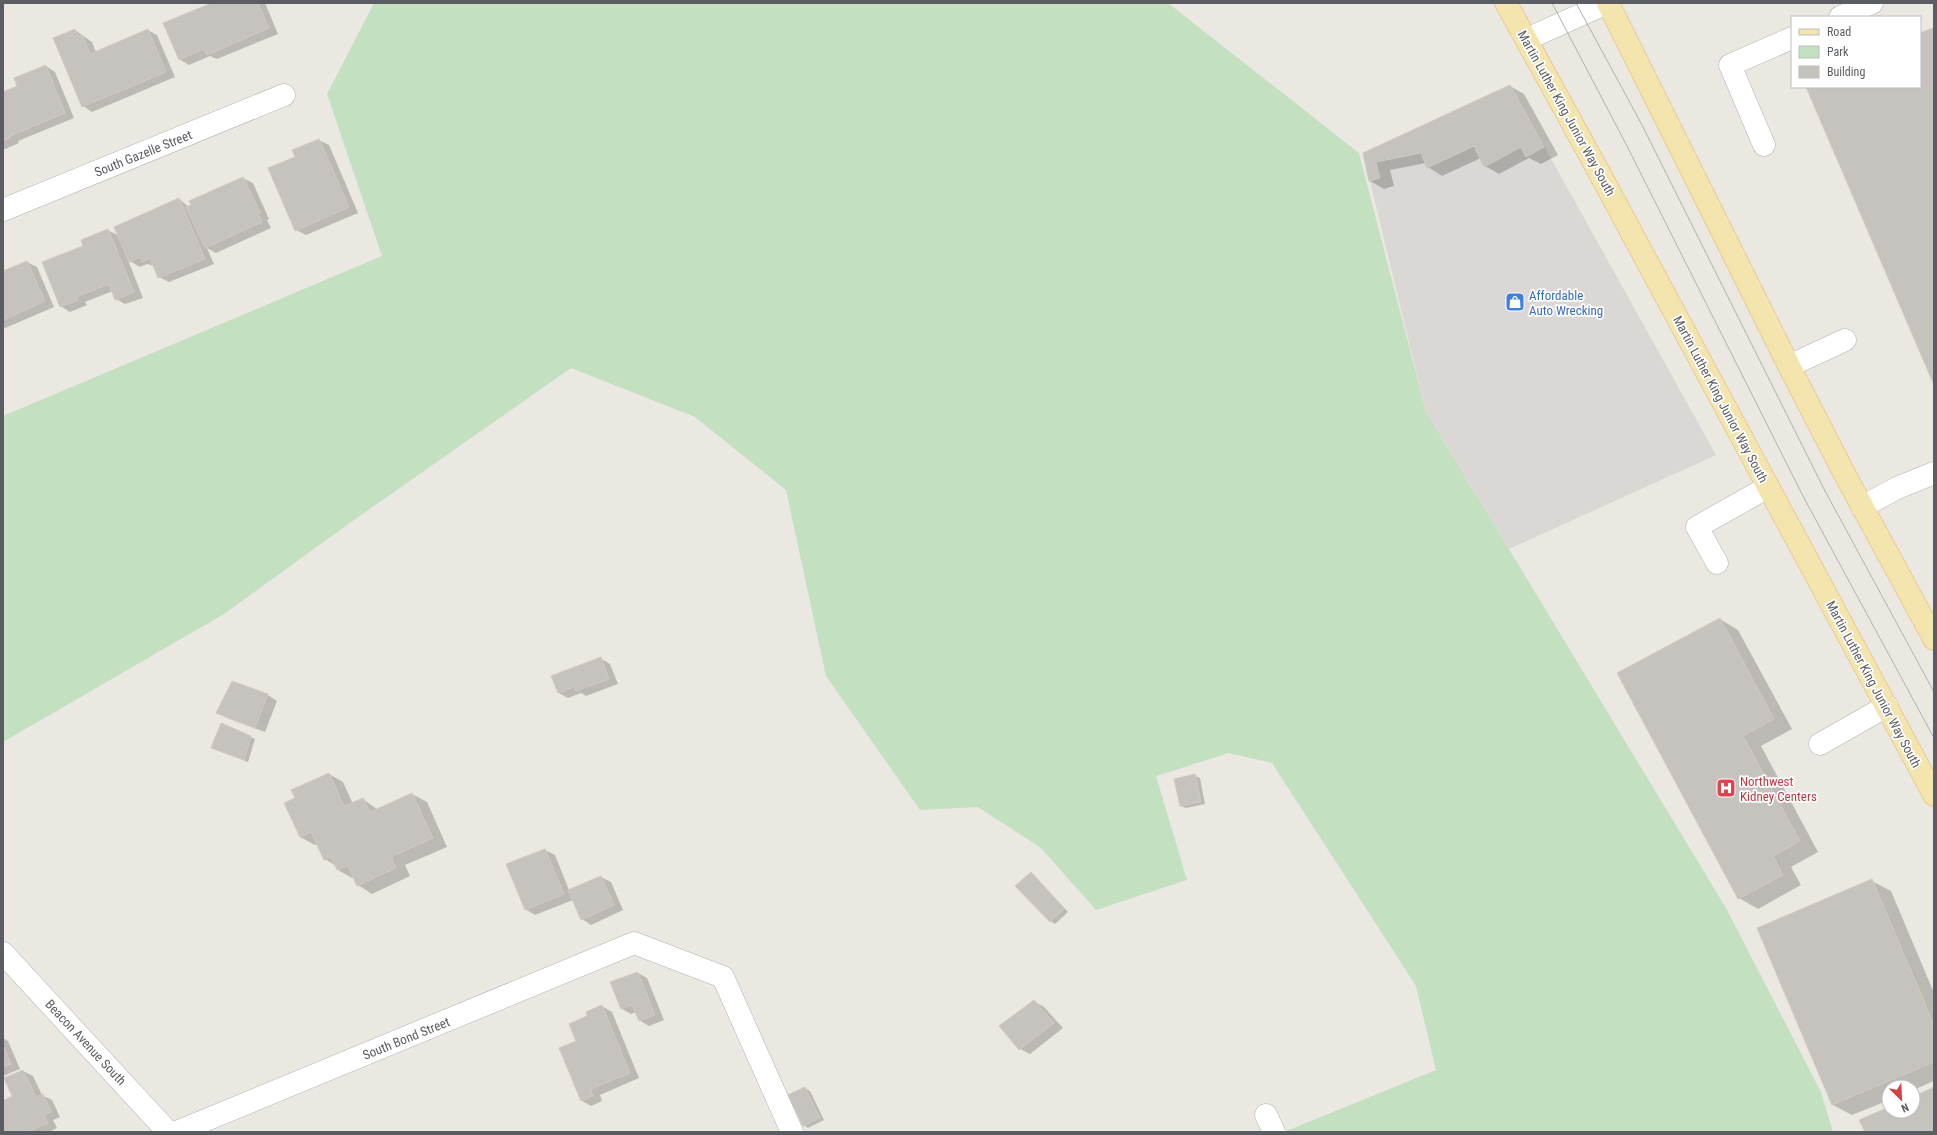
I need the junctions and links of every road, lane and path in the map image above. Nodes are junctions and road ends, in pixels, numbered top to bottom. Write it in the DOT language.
graph roads {
  1 [pos="1506,3"];
  2 [pos="1607,3"];
  3 [pos="1872,3"];
  4 [pos="1842,16"];
  5 [pos="1791,38"];
  6 [pos="1527,39"];
  7 [pos="284,95"];
  8 [pos="1764,145"];
  9 [pos="3,210"];
  10 [pos="1845,340"];
  11 [pos="1789,366"];
  12 [pos="1934,473"];
  13 [pos="1768,487"];
  14 [pos="1862,507"];
  15 [pos="1717,563"];
  16 [pos="1934,639"];
  17 [pos="1886,706"];
  18 [pos="1820,744"];
  19 [pos="1934,795"];
  20 [pos="3,953"];
  21 [pos="168,1132"];
  22 [pos="177,1132"];
  23 [pos="792,1132"];
  1 -- 6 [label="main road, Martin Luther King Junior Way South"];
  2 -- 6 [label="street"];
  2 -- 11 [label="main road"];
  3 -- 4 [label="street"];
  5 -- 8 [label="street"];
  6 -- 13 [label="main road, Martin Luther King Junior Way South"];
  7 -- 9 [label="street, South Gazelle Street"];
  10 -- 11 [label="street"];
  11 -- 14 [label="main road"];
  12 -- 14 [label="street"];
  13 -- 15 [label="street"];
  13 -- 17 [label="main road, Martin Luther King Junior Way South"];
  14 -- 16 [label="main road"];
  17 -- 18 [label="street"];
  17 -- 19 [label="main road, Martin Luther King Junior Way South"];
  20 -- 21 [label="street, Beacon Avenue South"];
  22 -- 23 [label="street, South Bond Street"];
}
